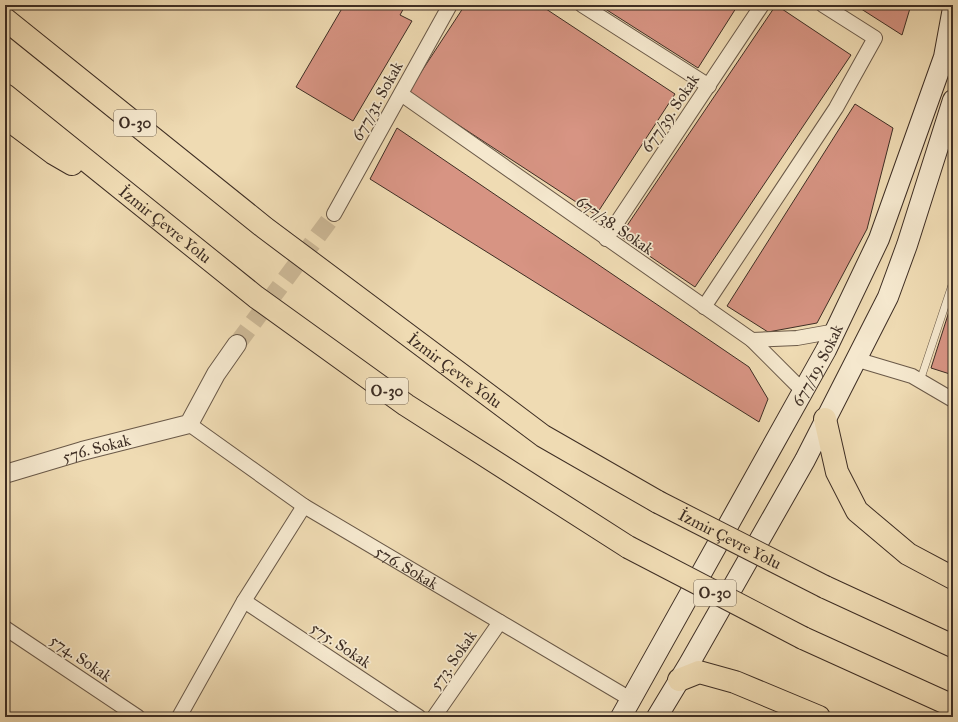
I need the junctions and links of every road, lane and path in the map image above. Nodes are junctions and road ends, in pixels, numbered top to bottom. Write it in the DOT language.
graph roads {
  1 [pos="450,5"];
  2 [pos="582,5"];
  3 [pos="762,5"];
  4 [pos="823,5"];
  5 [pos="953,8"];
  6 [pos="5,19"];
  7 [pos="709,86"];
  8 [pos="401,94"];
  9 [pos="5,95"];
  10 [pos="953,100"];
  11 [pos="5,117"];
  12 [pos="334,214"];
  13 [pos="158,218"];
  14 [pos="606,239"];
  15 [pos="953,282"];
  16 [pos="704,307"];
  17 [pos="836,330"];
  18 [pos="752,340"];
  19 [pos="237,344"];
  20 [pos="855,359"];
  21 [pos="920,381"];
  22 [pos="803,391"];
  23 [pos="953,400"];
  24 [pos="825,420"];
  25 [pos="189,424"];
  26 [pos="5,474"];
  27 [pos="304,506"];
  28 [pos="953,578"];
  29 [pos="244,601"];
  30 [pos="500,622"];
  31 [pos="5,628"];
  32 [pos="953,646"];
  33 [pos="679,680"];
  34 [pos="632,700"];
  35 [pos="953,706"];
  36 [pos="138,717"];
  37 [pos="178,717"];
  38 [pos="419,717"];
  39 [pos="434,717"];
  40 [pos="621,717"];
  41 [pos="657,717"];
  42 [pos="819,717"];
  1 -- 8 [label="street, 677/31. Sokak"];
  2 -- 7 [label="street"];
  3 -- 7 [label="street, 677/39. Sokak"];
  4 -- 16 [label="street"];
  5 -- 17 [label="main road, 677/19. Sokak"];
  6 -- 32 [label="highway, İzmir Çevre Yolu / O-30, bridge"];
  7 -- 14 [label="street, 677/39. Sokak"];
  8 -- 12 [label="street, 677/31. Sokak"];
  8 -- 14 [label="street, 677/38. Sokak"];
  9 -- 13 [label="highway, İzmir Çevre Yolu / O-30"];
  10 -- 20 [label="main road, 677/19. Sokak"];
  11 -- 13 [label="highway"];
  13 -- 35 [label="highway, İzmir Çevre Yolu / O-30, bridge"];
  14 -- 16 [label="street, 677/38. Sokak"];
  15 -- 21 [label="lane"];
  16 -- 18 [label="street, 677/38. Sokak"];
  17 -- 18 [label="street"];
  17 -- 22 [label="main road, 677/19. Sokak"];
  18 -- 22 [label="street, 677/38. Sokak"];
  19 -- 25 [label="street"];
  20 -- 21 [label="street"];
  20 -- 24 [label="main road, 677/19. Sokak"];
  21 -- 23 [label="street"];
  22 -- 34 [label="main road, 677/19. Sokak"];
  24 -- 28 [label="highway"];
  24 -- 33 [label="main road, 677/19. Sokak"];
  25 -- 26 [label="street, 576. Sokak"];
  25 -- 27 [label="street, 576. Sokak"];
  27 -- 29 [label="street"];
  27 -- 30 [label="street, 576. Sokak"];
  29 -- 37 [label="street"];
  29 -- 38 [label="street, 575. Sokak"];
  30 -- 34 [label="street, 576. Sokak"];
  30 -- 39 [label="street, 573. Sokak"];
  31 -- 36 [label="street, 574. Sokak"];
  33 -- 41 [label="main road, 677/19. Sokak"];
  33 -- 42 [label="highway"];
  34 -- 40 [label="main road, 677/19. Sokak"];
}
